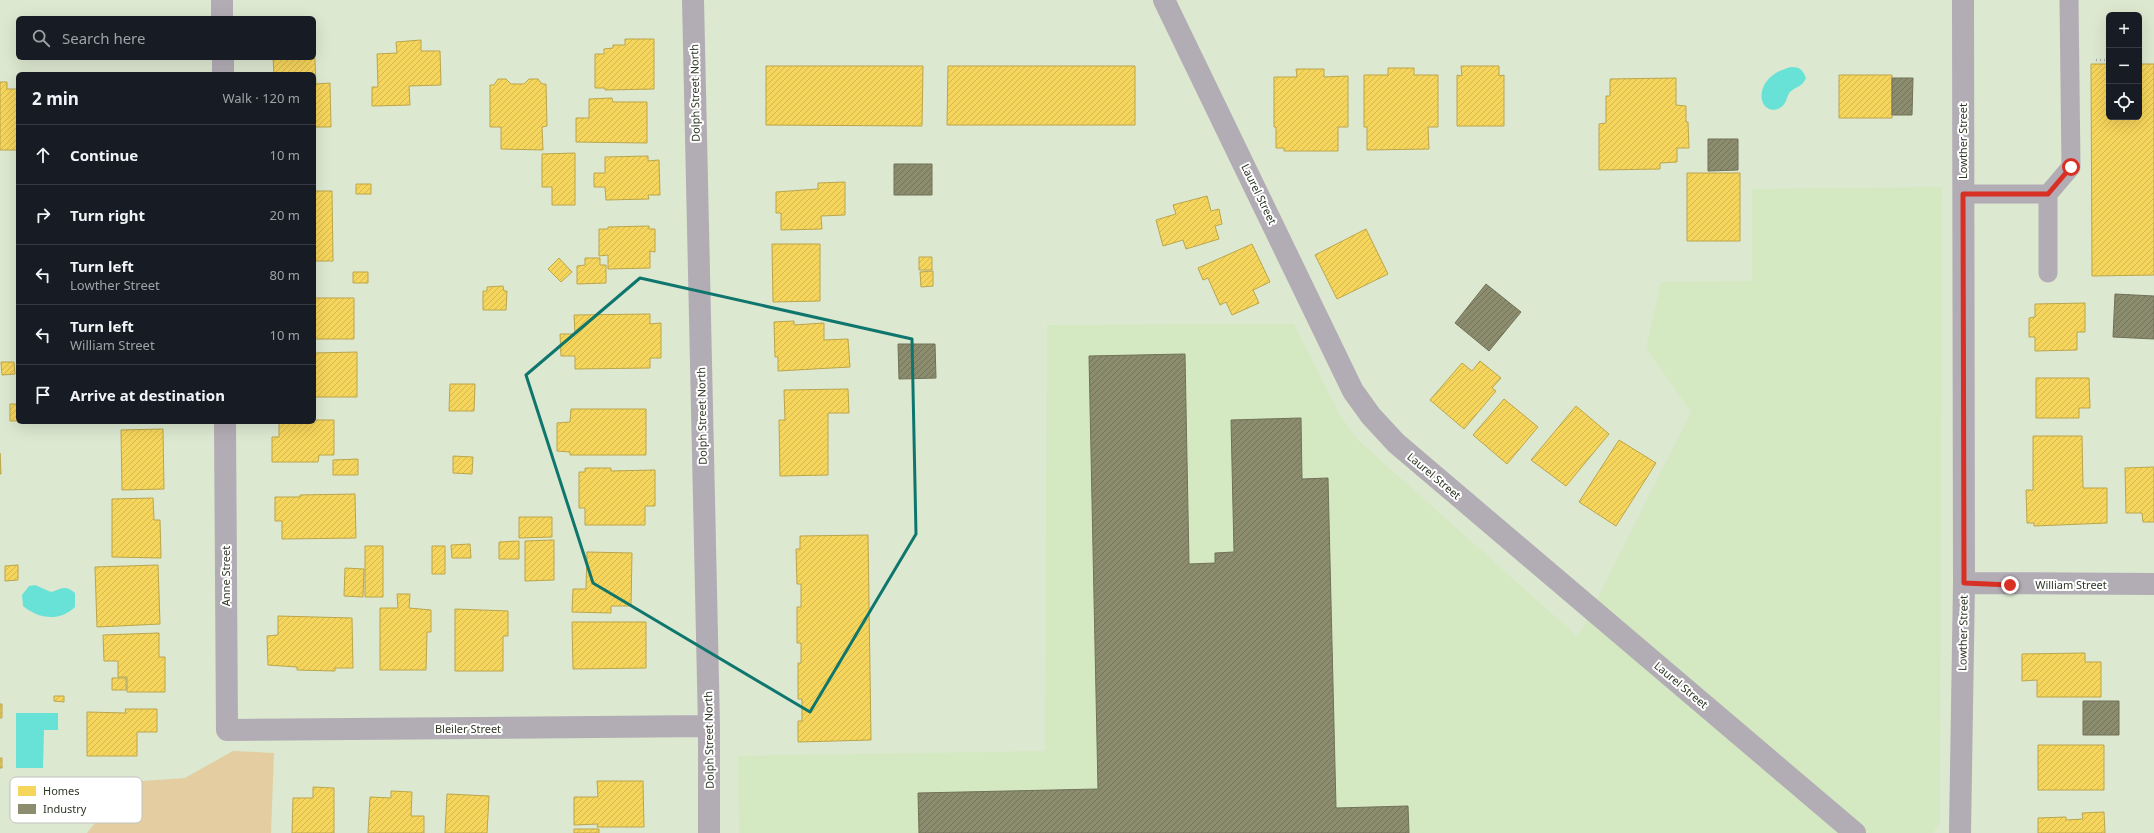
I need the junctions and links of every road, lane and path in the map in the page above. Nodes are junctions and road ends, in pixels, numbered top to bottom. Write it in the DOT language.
graph roads {
  1 [pos="222,0"];
  2 [pos="693,0"];
  3 [pos="1164,0"];
  4 [pos="1963,0"];
  5 [pos="2069,0"];
  6 [pos="222,16"];
  7 [pos="223,60"];
  8 [pos="223,72"];
  9 [pos="1963,194"];
  10 [pos="2048,194"];
  11 [pos="2048,274"];
  12 [pos="225,424"];
  13 [pos="1964,583"];
  14 [pos="2154,584"];
  15 [pos="709,726"];
  16 [pos="227,730"];
  17 [pos="709,833"];
  18 [pos="1855,833"];
  19 [pos="1960,833"];
  1 -- 6 [label="street"];
  2 -- 15 [label="street, Dolph Street North"];
  3 -- 18 [label="street, Laurel Street"];
  4 -- 9 [label="street, Lowther Street"];
  5 -- 10 [label="lane"];
  7 -- 8 [label="street"];
  9 -- 10 [label="lane"];
  9 -- 13 [label="street, Lowther Street"];
  10 -- 11 [label="lane"];
  12 -- 16 [label="street, Anne Street"];
  13 -- 14 [label="street, William Street"];
  13 -- 19 [label="street, Lowther Street"];
  15 -- 16 [label="street, Bleiler Street"];
  15 -- 17 [label="street, Dolph Street North"];
}
